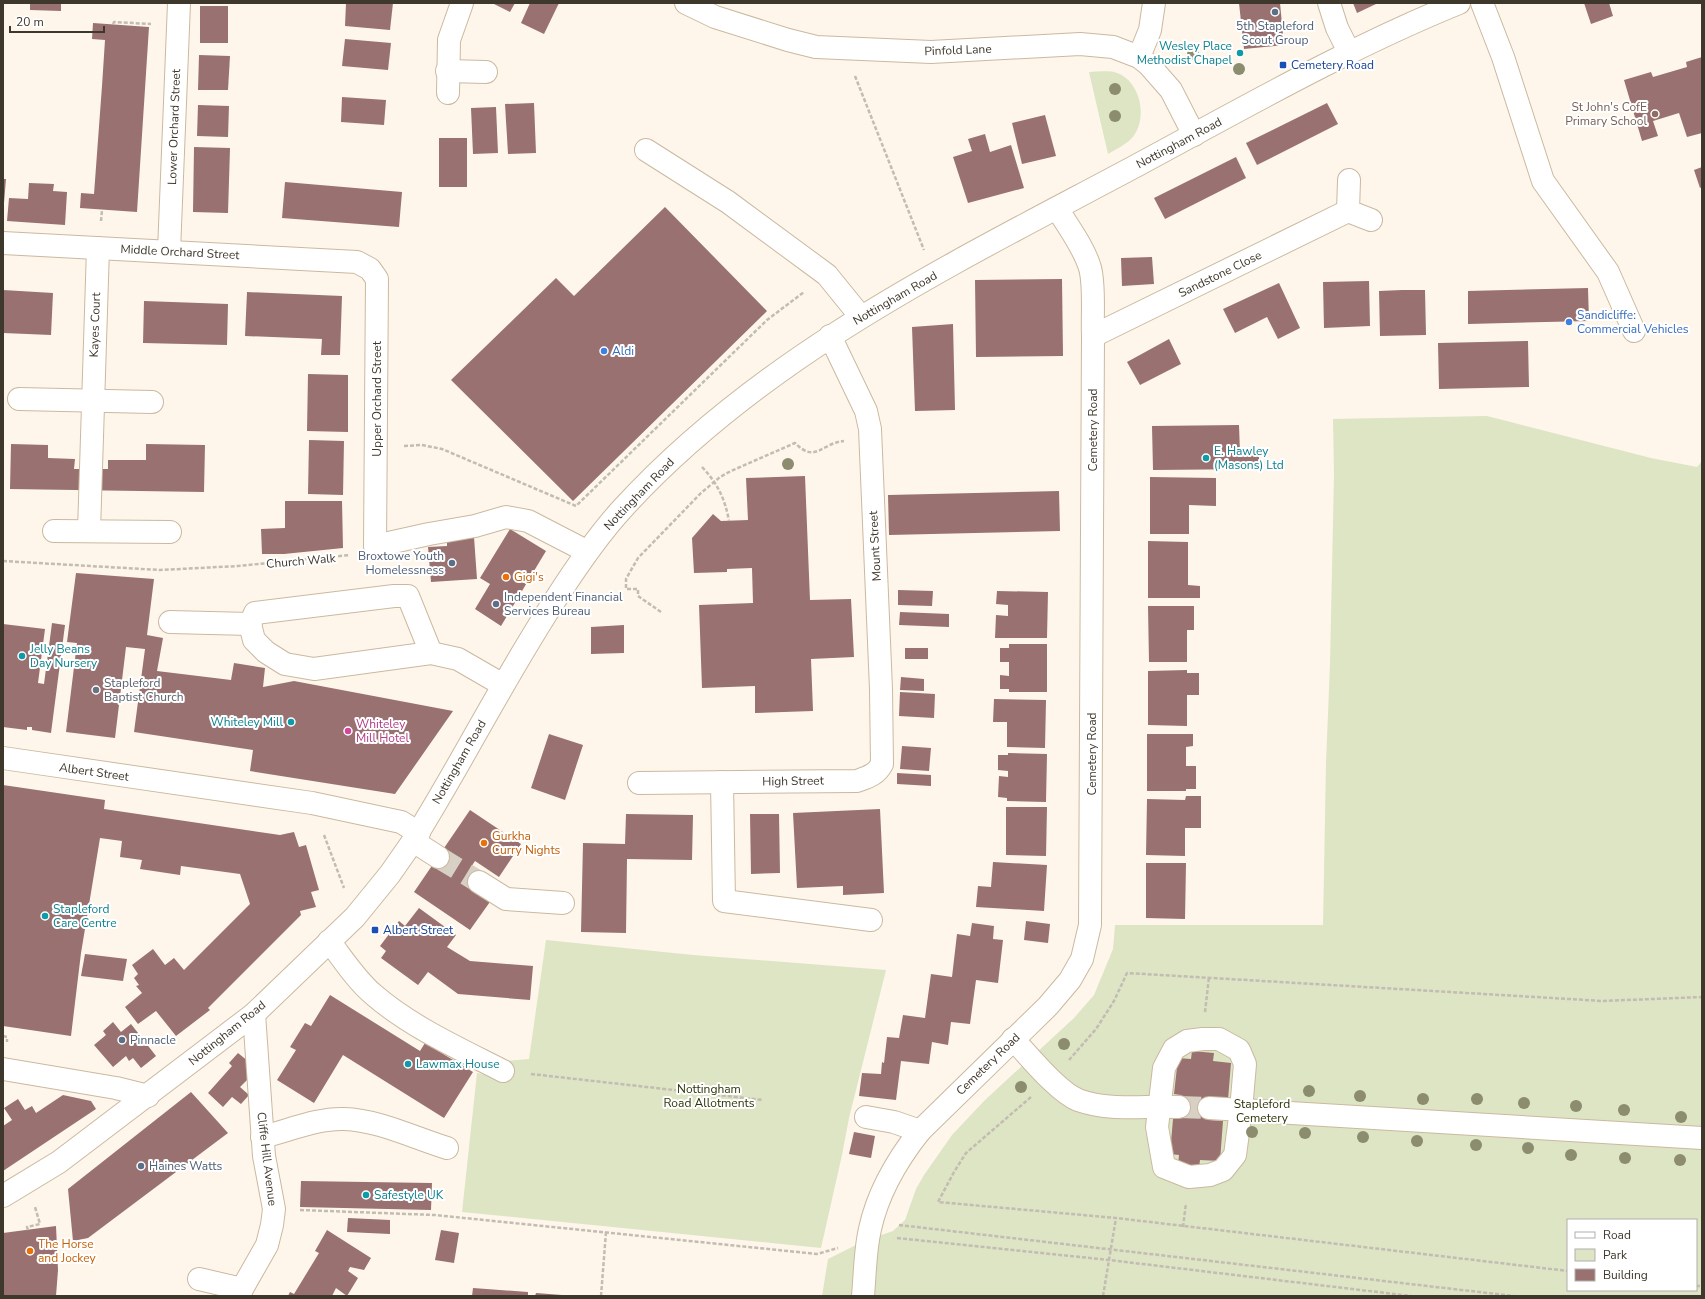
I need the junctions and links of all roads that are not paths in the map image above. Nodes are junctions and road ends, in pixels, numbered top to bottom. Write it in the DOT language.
graph roads {
  1 [pos="179,3"];
  2 [pos="462,3"];
  3 [pos="686,3"];
  4 [pos="1154,3"];
  5 [pos="1329,3"];
  6 [pos="1459,3"];
  7 [pos="1482,3"];
  8 [pos="1349,52"];
  9 [pos="1139,57"];
  10 [pos="448,71"];
  11 [pos="486,72"];
  12 [pos="448,93"];
  13 [pos="1194,135"];
  14 [pos="646,150"];
  15 [pos="1349,180"];
  16 [pos="1057,208"];
  17 [pos="1348,211"];
  18 [pos="1371,220"];
  19 [pos="3,243"];
  20 [pos="98,248"];
  21 [pos="169,251"];
  22 [pos="356,262"];
  23 [pos="861,317"];
  24 [pos="1634,331"];
  25 [pos="830,336"];
  26 [pos="1093,336"];
  27 [pos="19,399"];
  28 [pos="93,402"];
  29 [pos="152,402"];
  30 [pos="54,530"];
  31 [pos="90,531"];
  32 [pos="170,532"];
  33 [pos="586,552"];
  34 [pos="170,622"];
  35 [pos="250,624"];
  36 [pos="432,653"];
  37 [pos="503,686"];
  38 [pos="3,758"];
  39 [pos="882,764"];
  40 [pos="722,782"];
  41 [pos="639,783"];
  42 [pos="416,837"];
  43 [pos="438,857"];
  44 [pos="479,882"];
  45 [pos="563,902"];
  46 [pos="871,920"];
  47 [pos="329,940"];
  48 [pos="254,1014"];
  49 [pos="1013,1039"];
  50 [pos="3,1069"];
  51 [pos="503,1071"];
  52 [pos="148,1096"];
  53 [pos="1169,1106"];
  54 [pos="1209,1108"];
  55 [pos="1241,1110"];
  56 [pos="866,1117"];
  57 [pos="920,1131"];
  58 [pos="262,1137"];
  59 [pos="1702,1138"];
  60 [pos="447,1148"];
  61 [pos="3,1196"];
  62 [pos="199,1279"];
  63 [pos="240,1293"];
  64 [pos="863,1296"];
  1 -- 21 [label="street, Lower Orchard Street"];
  2 -- 10 [label="street"];
  3 -- 9 [label="street, Pinfold Lane"];
  4 -- 9 [label="street"];
  5 -- 8 [label="street"];
  6 -- 8 [label="street, Nottingham Road"];
  7 -- 24 [label="street"];
  8 -- 13 [label="street, Nottingham Road"];
  9 -- 13 [label="street, Pinfold Lane"];
  10 -- 11 [label="street"];
  10 -- 12 [label="street"];
  13 -- 16 [label="street, Nottingham Road"];
  14 -- 23 [label="street"];
  15 -- 17 [label="street"];
  16 -- 23 [label="street, Nottingham Road"];
  16 -- 26 [label="street, Cemetery Road"];
  17 -- 18 [label="street"];
  17 -- 26 [label="street, Sandstone Close"];
  19 -- 20 [label="street, Middle Orchard Street"];
  20 -- 21 [label="street, Middle Orchard Street"];
  20 -- 28 [label="street, Kayes Court"];
  21 -- 22 [label="street, Middle Orchard Street"];
  22 -- 33 [label="street, Upper Orchard Street"];
  23 -- 25 [label="street, Nottingham Road"];
  25 -- 33 [label="street, Nottingham Road"];
  25 -- 39 [label="street, Mount Street"];
  26 -- 49 [label="street, Cemetery Road"];
  27 -- 28 [label="street"];
  28 -- 29 [label="street"];
  28 -- 31 [label="street, Kayes Court"];
  30 -- 31 [label="street"];
  31 -- 32 [label="street"];
  33 -- 37 [label="street, Nottingham Road"];
  34 -- 35 [label="street"];
  35 -- 36 [label="street"];
  35 -- 36 [label="street"];
  36 -- 37 [label="street"];
  37 -- 42 [label="street, Nottingham Road"];
  38 -- 42 [label="street, Albert Street"];
  39 -- 40 [label="street, High Street"];
  40 -- 41 [label="street, High Street"];
  40 -- 46 [label="street"];
  42 -- 43 [label="street, Albert Street"];
  42 -- 47 [label="street, Nottingham Road"];
  44 -- 45 [label="street"];
  47 -- 48 [label="street, Nottingham Road"];
  47 -- 51 [label="street"];
  48 -- 52 [label="street, Nottingham Road"];
  48 -- 58 [label="street, Cliffe Hill Avenue"];
  49 -- 53 [label="street"];
  49 -- 57 [label="street, Cemetery Road"];
  50 -- 52 [label="street"];
  52 -- 61 [label="street, Nottingham Road"];
  53 -- 55 [label="street"];
  53 -- 55 [label="street"];
  54 -- 55 [label="street"];
  55 -- 59 [label="street"];
  56 -- 57 [label="street"];
  57 -- 64 [label="street, Cemetery Road"];
  58 -- 60 [label="street"];
  58 -- 63 [label="street, Cliffe Hill Avenue"];
  62 -- 63 [label="street"];
}
